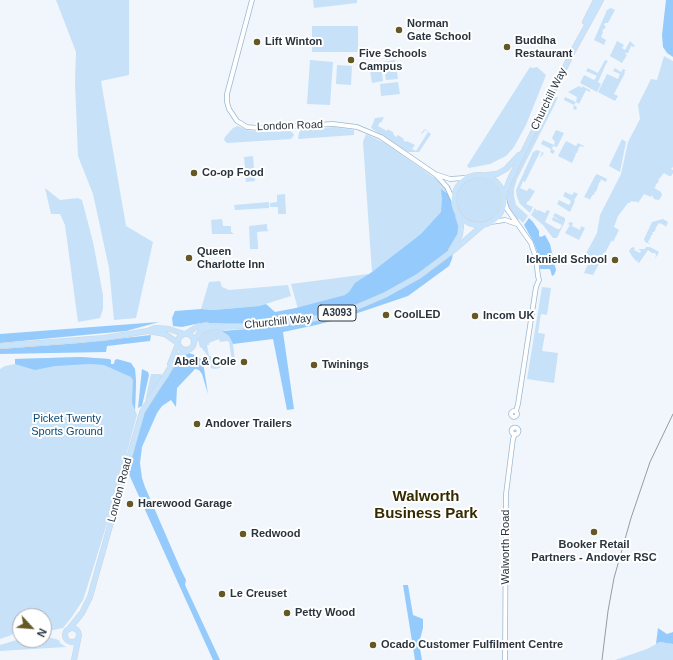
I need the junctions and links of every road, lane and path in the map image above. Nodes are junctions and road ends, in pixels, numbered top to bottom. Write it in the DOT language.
graph roads {
  1 [pos="252,0"];
  2 [pos="596,0"];
  3 [pos="601,0"];
  4 [pos="573,51"];
  5 [pos="525,148"];
  6 [pos="435,174"];
  7 [pos="485,175"];
  8 [pos="464,178"];
  9 [pos="504,197"];
  10 [pos="453,200"];
  11 [pos="458,215"];
  12 [pos="491,222"];
  13 [pos="517,224"];
  14 [pos="483,225"];
  15 [pos="448,255"];
  16 [pos="213,327"];
  17 [pos="148,331"];
  18 [pos="184,334"];
  19 [pos="194,341"];
  20 [pos="178,344"];
  21 [pos="0,346"];
  22 [pos="186,350"];
  23 [pos="170,367"];
  24 [pos="80,617"];
  25 [pos="69,629"];
  26 [pos="78,631"];
  27 [pos="78,640"];
  28 [pos="69,642"];
  29 [pos="74,659"];
  30 [pos="505,660"];
  1 -- 6 [label="street, London Road"];
  2 -- 4 [label="main road"];
  3 -- 4 [label="main road"];
  4 -- 5 [label="main road, Churchill Way"];
  5 -- 7 [label="main road, Churchill Way"];
  5 -- 9 [label="main road, Churchill Way"];
  6 -- 8 [label="street, London Road"];
  6 -- 10 [label="street, London Road"];
  7 -- 8 [label="main road"];
  7 -- 9 [label="main road"];
  8 -- 10 [label="main road"];
  9 -- 12 [label="main road"];
  9 -- 13 [label="street, Walworth Road"];
  10 -- 11 [label="main road, A3093"];
  11 -- 14 [label="main road"];
  11 -- 15 [label="main road, Churchill Way / A3093"];
  12 -- 13 [label="street"];
  12 -- 14 [label="main road, A3093"];
  13 -- 30 [label="street, Walworth Road"];
  14 -- 15 [label="main road, Churchill Way / A3093"];
  15 -- 16 [label="main road, Churchill Way / A3093"];
  16 -- 18 [label="main road, Churchill Way / A3093"];
  16 -- 19 [label="main road, Churchill Way / A3093"];
  17 -- 18 [label="main road"];
  17 -- 20 [label="main road"];
  17 -- 21 [label="main road"];
  18 -- 19 [label="main road"];
  18 -- 20 [label="main road"];
  19 -- 22 [label="main road"];
  20 -- 22 [label="main road"];
  20 -- 23 [label="main road, London Road"];
  22 -- 23 [label="main road, London Road"];
  23 -- 24 [label="main road, London Road"];
  24 -- 25 [label="main road, London Road"];
  24 -- 26 [label="main road, London Road"];
  25 -- 26 [label="main road"];
  25 -- 28 [label="main road"];
  26 -- 27 [label="main road, London Road"];
  27 -- 28 [label="main road"];
  27 -- 29 [label="main road, London Road"];
  28 -- 29 [label="main road"];
}
